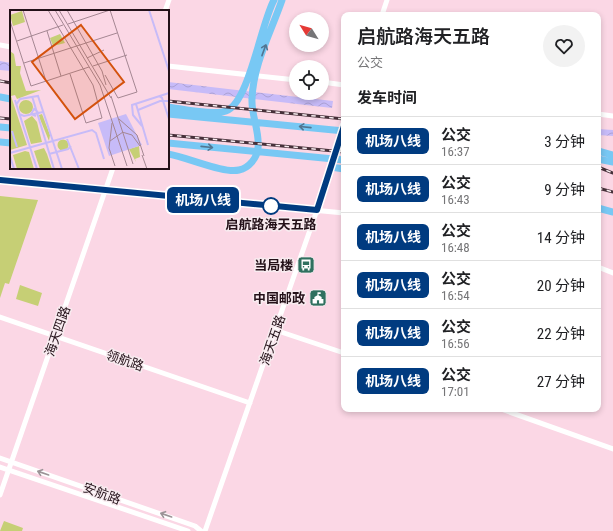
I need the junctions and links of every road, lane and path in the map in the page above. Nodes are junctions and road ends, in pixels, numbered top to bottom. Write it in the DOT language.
graph roads {
  1 [pos="169,0"];
  2 [pos="274,0"];
  3 [pos="282,0"];
  4 [pos="387,0"];
  5 [pos="165,10"];
  6 [pos="383,12"];
  7 [pos="265,35"];
  8 [pos="0,45"];
  9 [pos="10,47"];
  10 [pos="169,66"];
  11 [pos="289,79"];
  12 [pos="329,83"];
  13 [pos="341,85"];
  14 [pos="169,107"];
  15 [pos="169,114"];
  16 [pos="601,114"];
  17 [pos="613,116"];
  18 [pos="0,127"];
  19 [pos="10,128"];
  20 [pos="341,131"];
  21 [pos="341,135"];
  22 [pos="0,138"];
  23 [pos="7,142"];
  24 [pos="169,143"];
  25 [pos="601,152"];
  26 [pos="169,154"];
  27 [pos="613,155"];
  28 [pos="341,160"];
  29 [pos="601,160"];
  30 [pos="613,162"];
  31 [pos="331,167"];
  32 [pos="113,169"];
  33 [pos="341,169"];
  34 [pos="0,180"];
  35 [pos="106,190"];
  36 [pos="601,209"];
  37 [pos="317,210"];
  38 [pos="613,212"];
  39 [pos="341,213"];
  40 [pos="601,213"];
  41 [pos="613,215"];
  42 [pos="601,268"];
  43 [pos="613,273"];
  44 [pos="0,317"];
  45 [pos="276,330"];
  46 [pos="55,336"];
  47 [pos="341,352"];
  48 [pos="250,403"];
  49 [pos="508,412"];
  50 [pos="613,449"];
  51 [pos="0,458"];
  52 [pos="12,462"];
  53 [pos="0,466"];
  54 [pos="9,470"];
  55 [pos="0,495"];
  56 [pos="188,531"];
  57 [pos="201,531"];
  58 [pos="205,531"];
  1 -- 5 [label="street"];
  2 -- 7 [label="highway"];
  3 -- 7 [label="highway"];
  4 -- 6 [label="street"];
  7 -- 14 [label="highway"];
  26 -- 7 [label="highway, one-way"];
  8 -- 9 [label="street"];
  10 -- 11 [label="street"];
  12 -- 13 [label="street"];
  20 -- 15 [label="highway, one-way"];
  16 -- 17 [label="street"];
  18 -- 19 [label="highway"];
  21 -- 31 [label="street, 海天五路"];
  22 -- 23 [label="highway"];
  24 -- 28 [label="highway, one-way"];
  25 -- 27 [label="highway"];
  29 -- 30 [label="highway"];
  31 -- 33 [label="highway"];
  31 -- 37 [label="street, 海天五路"];
  32 -- 35 [label="street, 海天四路"];
  34 -- 35 [label="street"];
  35 -- 37 [label="street"];
  35 -- 46 [label="street, 海天四路"];
  36 -- 38 [label="highway"];
  37 -- 39 [label="street"];
  37 -- 45 [label="street, 海天五路"];
  40 -- 41 [label="highway"];
  42 -- 43 [label="street"];
  44 -- 46 [label="street, 领航路"];
  45 -- 47 [label="street"];
  45 -- 48 [label="street, 海天五路"];
  46 -- 48 [label="street, 领航路"];
  46 -- 52 [label="street, 海天四路"];
  48 -- 58 [label="street, 海天五路"];
  49 -- 50 [label="street"];
  51 -- 52 [label="street, 安航路"];
  52 -- 54 [label="street, 海天四路"];
  57 -- 52 [label="street, 安航路, one-way"];
  53 -- 54 [label="street, 安航路"];
  54 -- 55 [label="street, 海天四路"];
  54 -- 56 [label="street, 安航路"];
}
